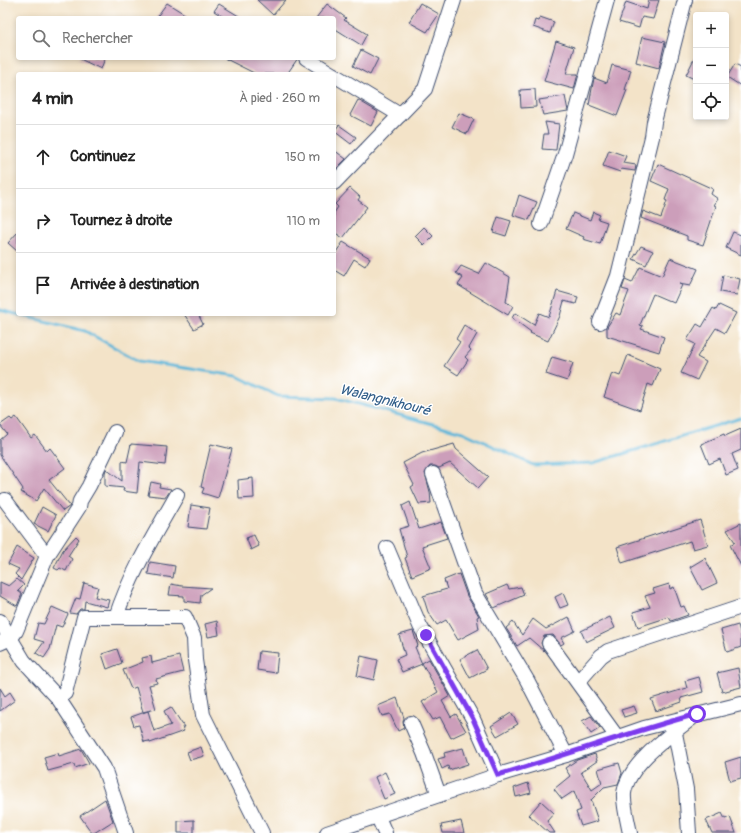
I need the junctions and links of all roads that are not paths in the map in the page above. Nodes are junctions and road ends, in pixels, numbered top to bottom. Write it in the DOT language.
graph roads {
  1 [pos="454,0"];
  2 [pos="608,0"];
  3 [pos="685,0"];
  4 [pos="309,60"];
  5 [pos="328,72"];
  6 [pos="336,77"];
  7 [pos="400,115"];
  8 [pos="336,181"];
  9 [pos="541,224"];
  10 [pos="600,322"];
  11 [pos="115,432"];
  12 [pos="433,474"];
  13 [pos="177,495"];
  14 [pos="5,500"];
  15 [pos="387,548"];
  16 [pos="47,556"];
  17 [pos="741,607"];
  18 [pos="116,617"];
  19 [pos="0,621"];
  20 [pos="6,641"];
  21 [pos="549,643"];
  22 [pos="578,682"];
  23 [pos="58,698"];
  24 [pos="741,704"];
  25 [pos="411,723"];
  26 [pos="674,726"];
  27 [pos="617,737"];
  28 [pos="566,755"];
  29 [pos="498,775"];
  30 [pos="439,796"];
  31 [pos="378,817"];
  32 [pos="126,833"];
  33 [pos="262,833"];
  34 [pos="327,833"];
  35 [pos="385,833"];
  36 [pos="630,833"];
  37 [pos="689,833"];
  1 -- 7 [label="street"];
  2 -- 9 [label="street"];
  3 -- 10 [label="street"];
  4 -- 5 [label="street"];
  6 -- 7 [label="street"];
  7 -- 8 [label="street"];
  11 -- 16 [label="street"];
  12 -- 28 [label="street"];
  13 -- 18 [label="street"];
  14 -- 16 [label="street"];
  15 -- 29 [label="street"];
  16 -- 20 [label="street"];
  17 -- 22 [label="street"];
  18 -- 23 [label="street"];
  18 -- 33 [label="street"];
  19 -- 20 [label="street"];
  20 -- 23 [label="street"];
  21 -- 22 [label="street"];
  22 -- 27 [label="street"];
  23 -- 32 [label="street"];
  24 -- 26 [label="street"];
  25 -- 30 [label="street"];
  26 -- 27 [label="street"];
  26 -- 36 [label="street"];
  26 -- 37 [label="street"];
  27 -- 28 [label="street"];
  28 -- 29 [label="street"];
  29 -- 30 [label="street"];
  30 -- 31 [label="street"];
  31 -- 34 [label="street"];
  31 -- 35 [label="street"];
}
